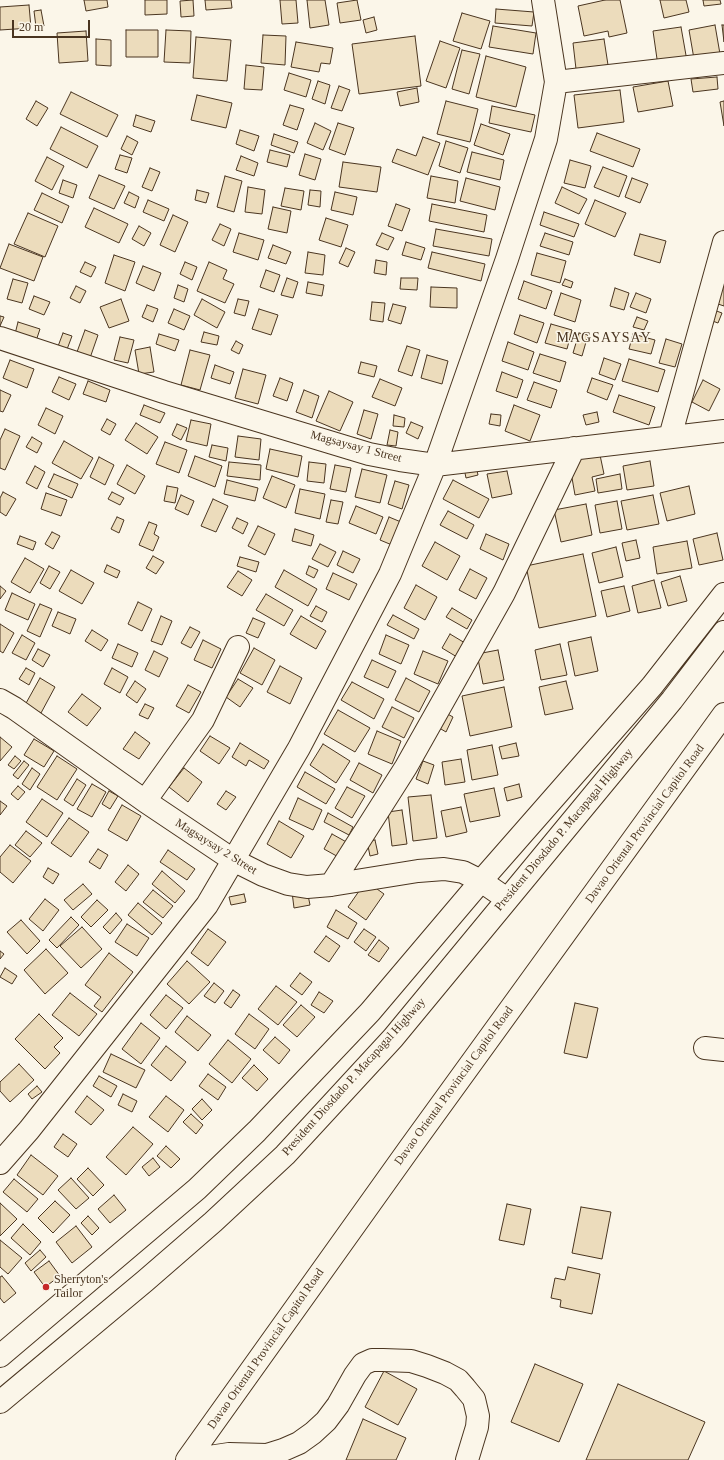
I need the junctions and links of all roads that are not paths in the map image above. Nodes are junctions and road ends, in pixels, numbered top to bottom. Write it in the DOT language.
graph roads {
  1 [pos="543,0"];
  2 [pos="724,64"];
  3 [pos="556,82"];
  4 [pos="724,242"];
  5 [pos="0,338"];
  6 [pos="724,431"];
  7 [pos="670,437"];
  8 [pos="574,448"];
  9 [pos="435,465"];
  10 [pos="724,594"];
  11 [pos="724,632"];
  12 [pos="238,647"];
  13 [pos="0,700"];
  14 [pos="724,714"];
  15 [pos="145,801"];
  16 [pos="233,860"];
  17 [pos="482,881"];
  18 [pos="331,886"];
  19 [pos="507,899"];
  20 [pos="0,1163"];
  21 [pos="0,1356"];
  22 [pos="0,1402"];
  23 [pos="187,1460"];
  24 [pos="200,1460"];
  25 [pos="467,1460"];
  1 -- 3 [label="street"];
  2 -- 3 [label="street"];
  3 -- 9 [label="street"];
  4 -- 7 [label="street"];
  5 -- 9 [label="street, Magsaysay 1 Street"];
  6 -- 7 [label="street, Magsaysay 1 Street"];
  7 -- 8 [label="street, Magsaysay 1 Street"];
  8 -- 9 [label="street, Magsaysay 1 Street"];
  8 -- 18 [label="street"];
  9 -- 16 [label="street"];
  10 -- 17 [label="street"];
  11 -- 19 [label="street, President Diosdado P. Macapagal Highway"];
  12 -- 15 [label="street"];
  13 -- 15 [label="street, Magsaysay 2 Street"];
  14 -- 23 [label="street, Davao Oriental Provincial Capitol Road"];
  15 -- 16 [label="street, Magsaysay 2 Street"];
  16 -- 18 [label="street, Magsaysay 2 Street"];
  16 -- 20 [label="street"];
  17 -- 18 [label="street, Magsaysay 2 Street"];
  17 -- 19 [label="street, Magsaysay 2 Street"];
  17 -- 21 [label="street"];
  19 -- 22 [label="street, President Diosdado P. Macapagal Highway"];
  24 -- 25 [label="street"];
}
